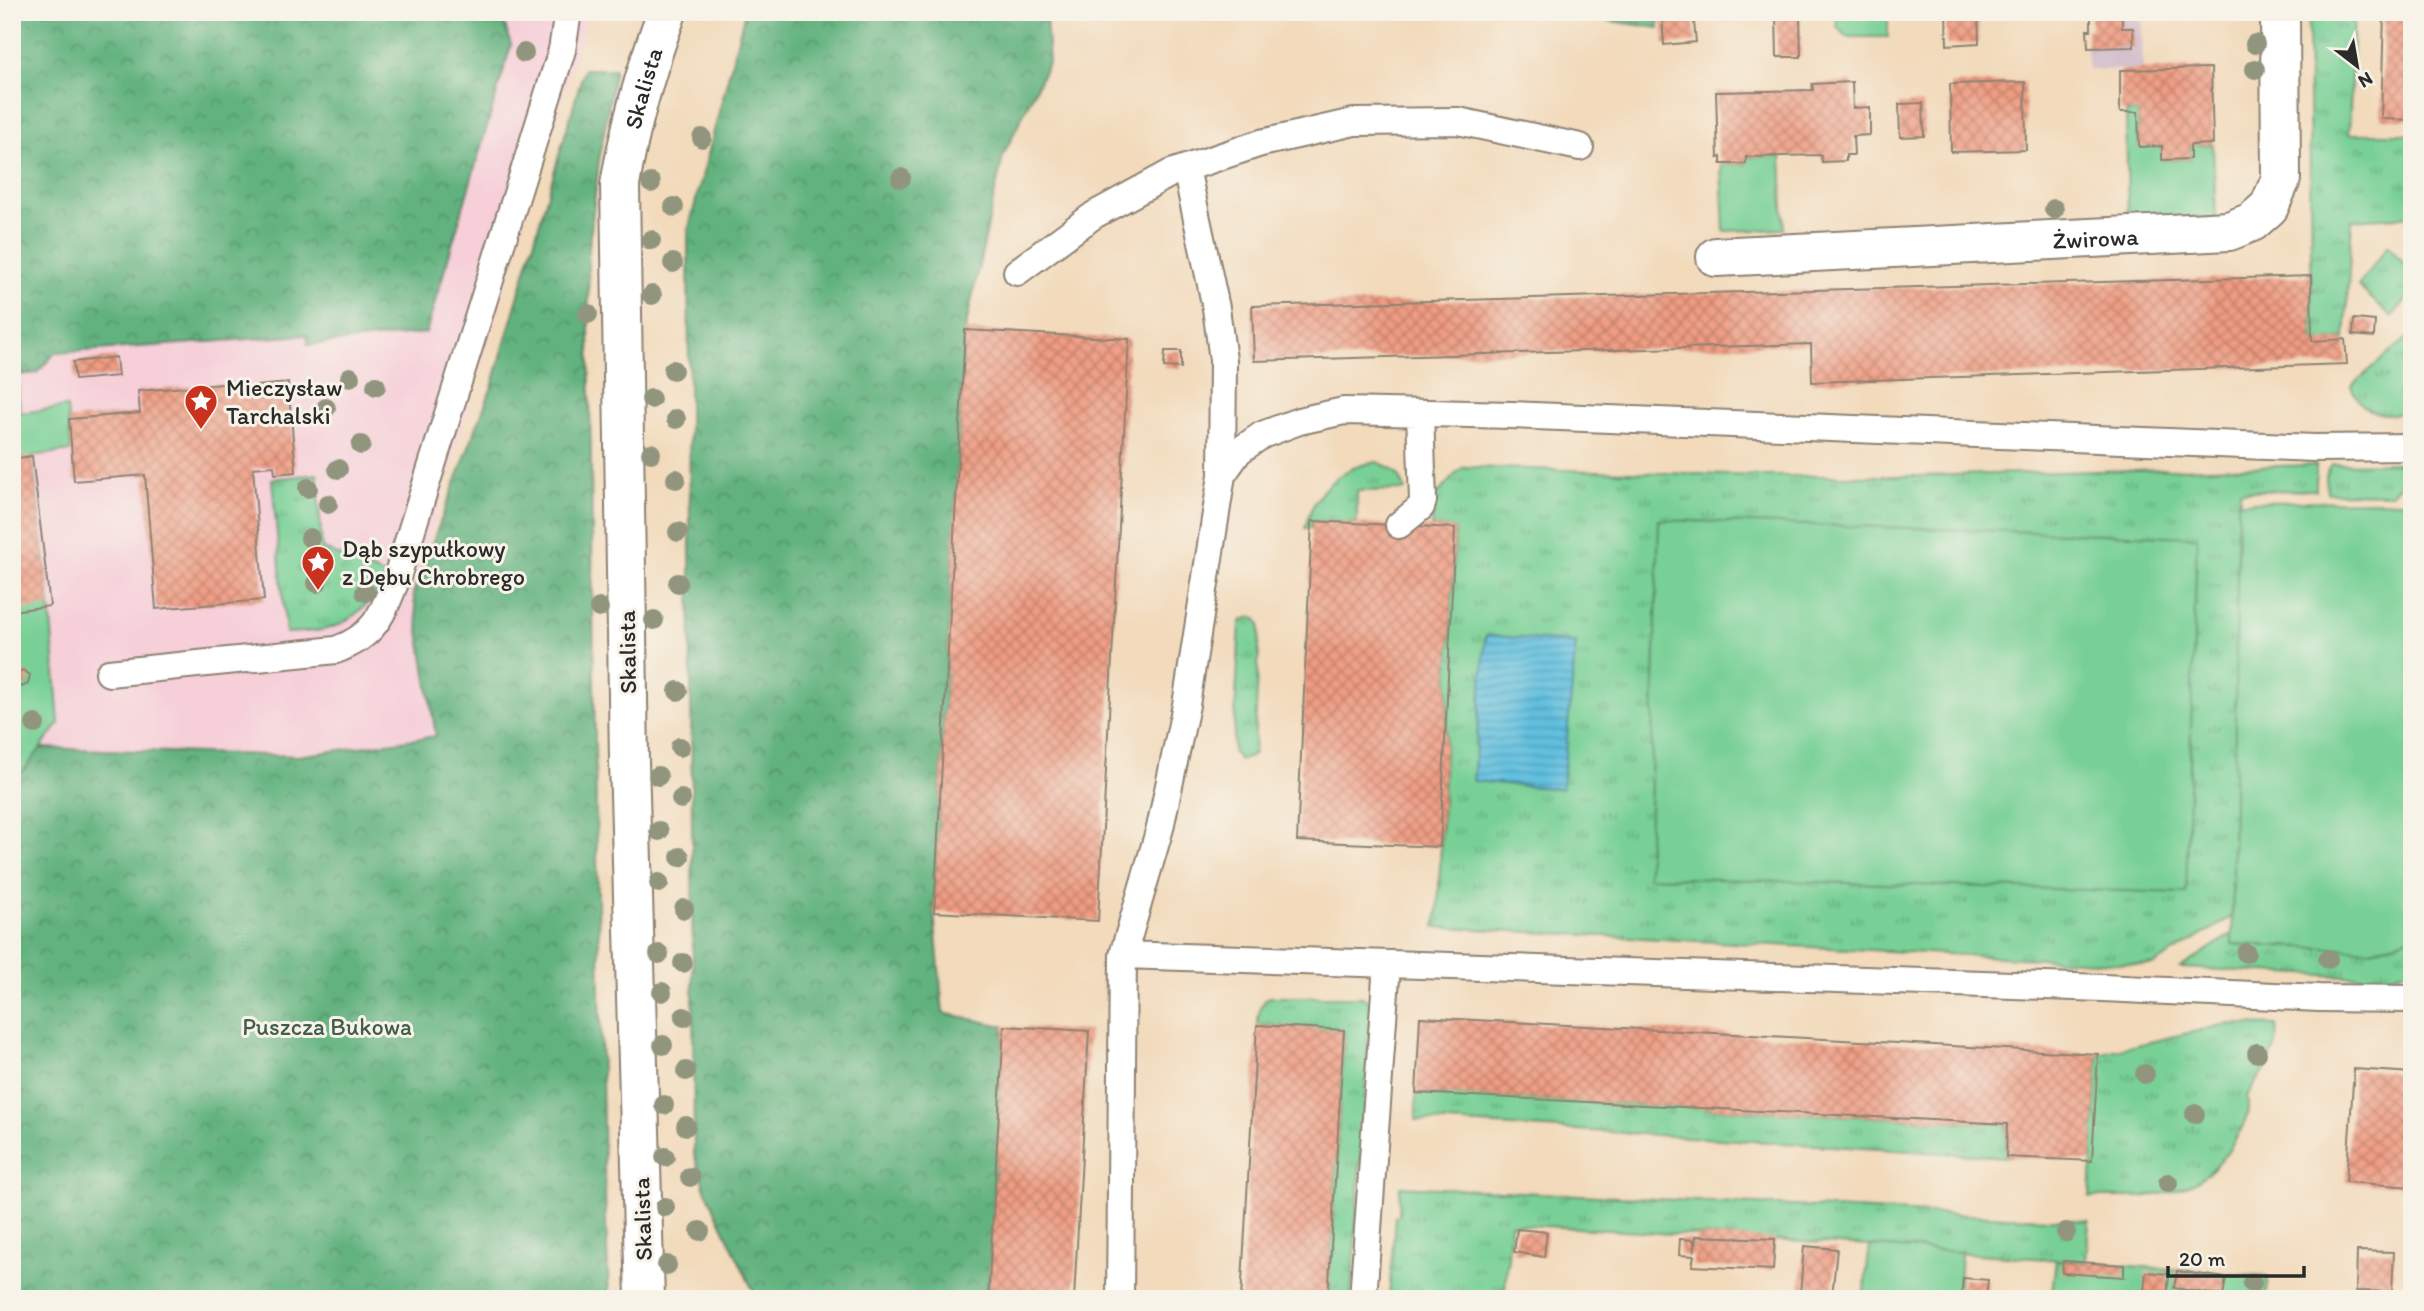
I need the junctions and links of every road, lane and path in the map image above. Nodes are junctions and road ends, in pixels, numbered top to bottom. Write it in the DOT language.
graph roads {
  1 [pos="568,12"];
  2 [pos="667,12"];
  3 [pos="2280,12"];
  4 [pos="1580,147"];
  5 [pos="1186,168"];
  6 [pos="1716,257"];
  7 [pos="1017,272"];
  8 [pos="1420,413"];
  9 [pos="2412,447"];
  10 [pos="1222,475"];
  11 [pos="1399,525"];
  12 [pos="109,673"];
  13 [pos="1123,955"];
  14 [pos="1387,964"];
  15 [pos="2412,999"];
  16 [pos="645,1299"];
  17 [pos="1120,1299"];
  18 [pos="1363,1299"];
  1 -- 12 [label="lane"];
  2 -- 16 [label="street, Skalista"];
  3 -- 6 [label="street, Żwirowa"];
  4 -- 5 [label="lane"];
  5 -- 7 [label="lane"];
  5 -- 10 [label="lane"];
  8 -- 9 [label="lane"];
  8 -- 10 [label="lane"];
  8 -- 11 [label="lane"];
  10 -- 13 [label="lane"];
  13 -- 14 [label="lane"];
  13 -- 17 [label="lane"];
  14 -- 15 [label="lane"];
  14 -- 18 [label="lane"];
}
